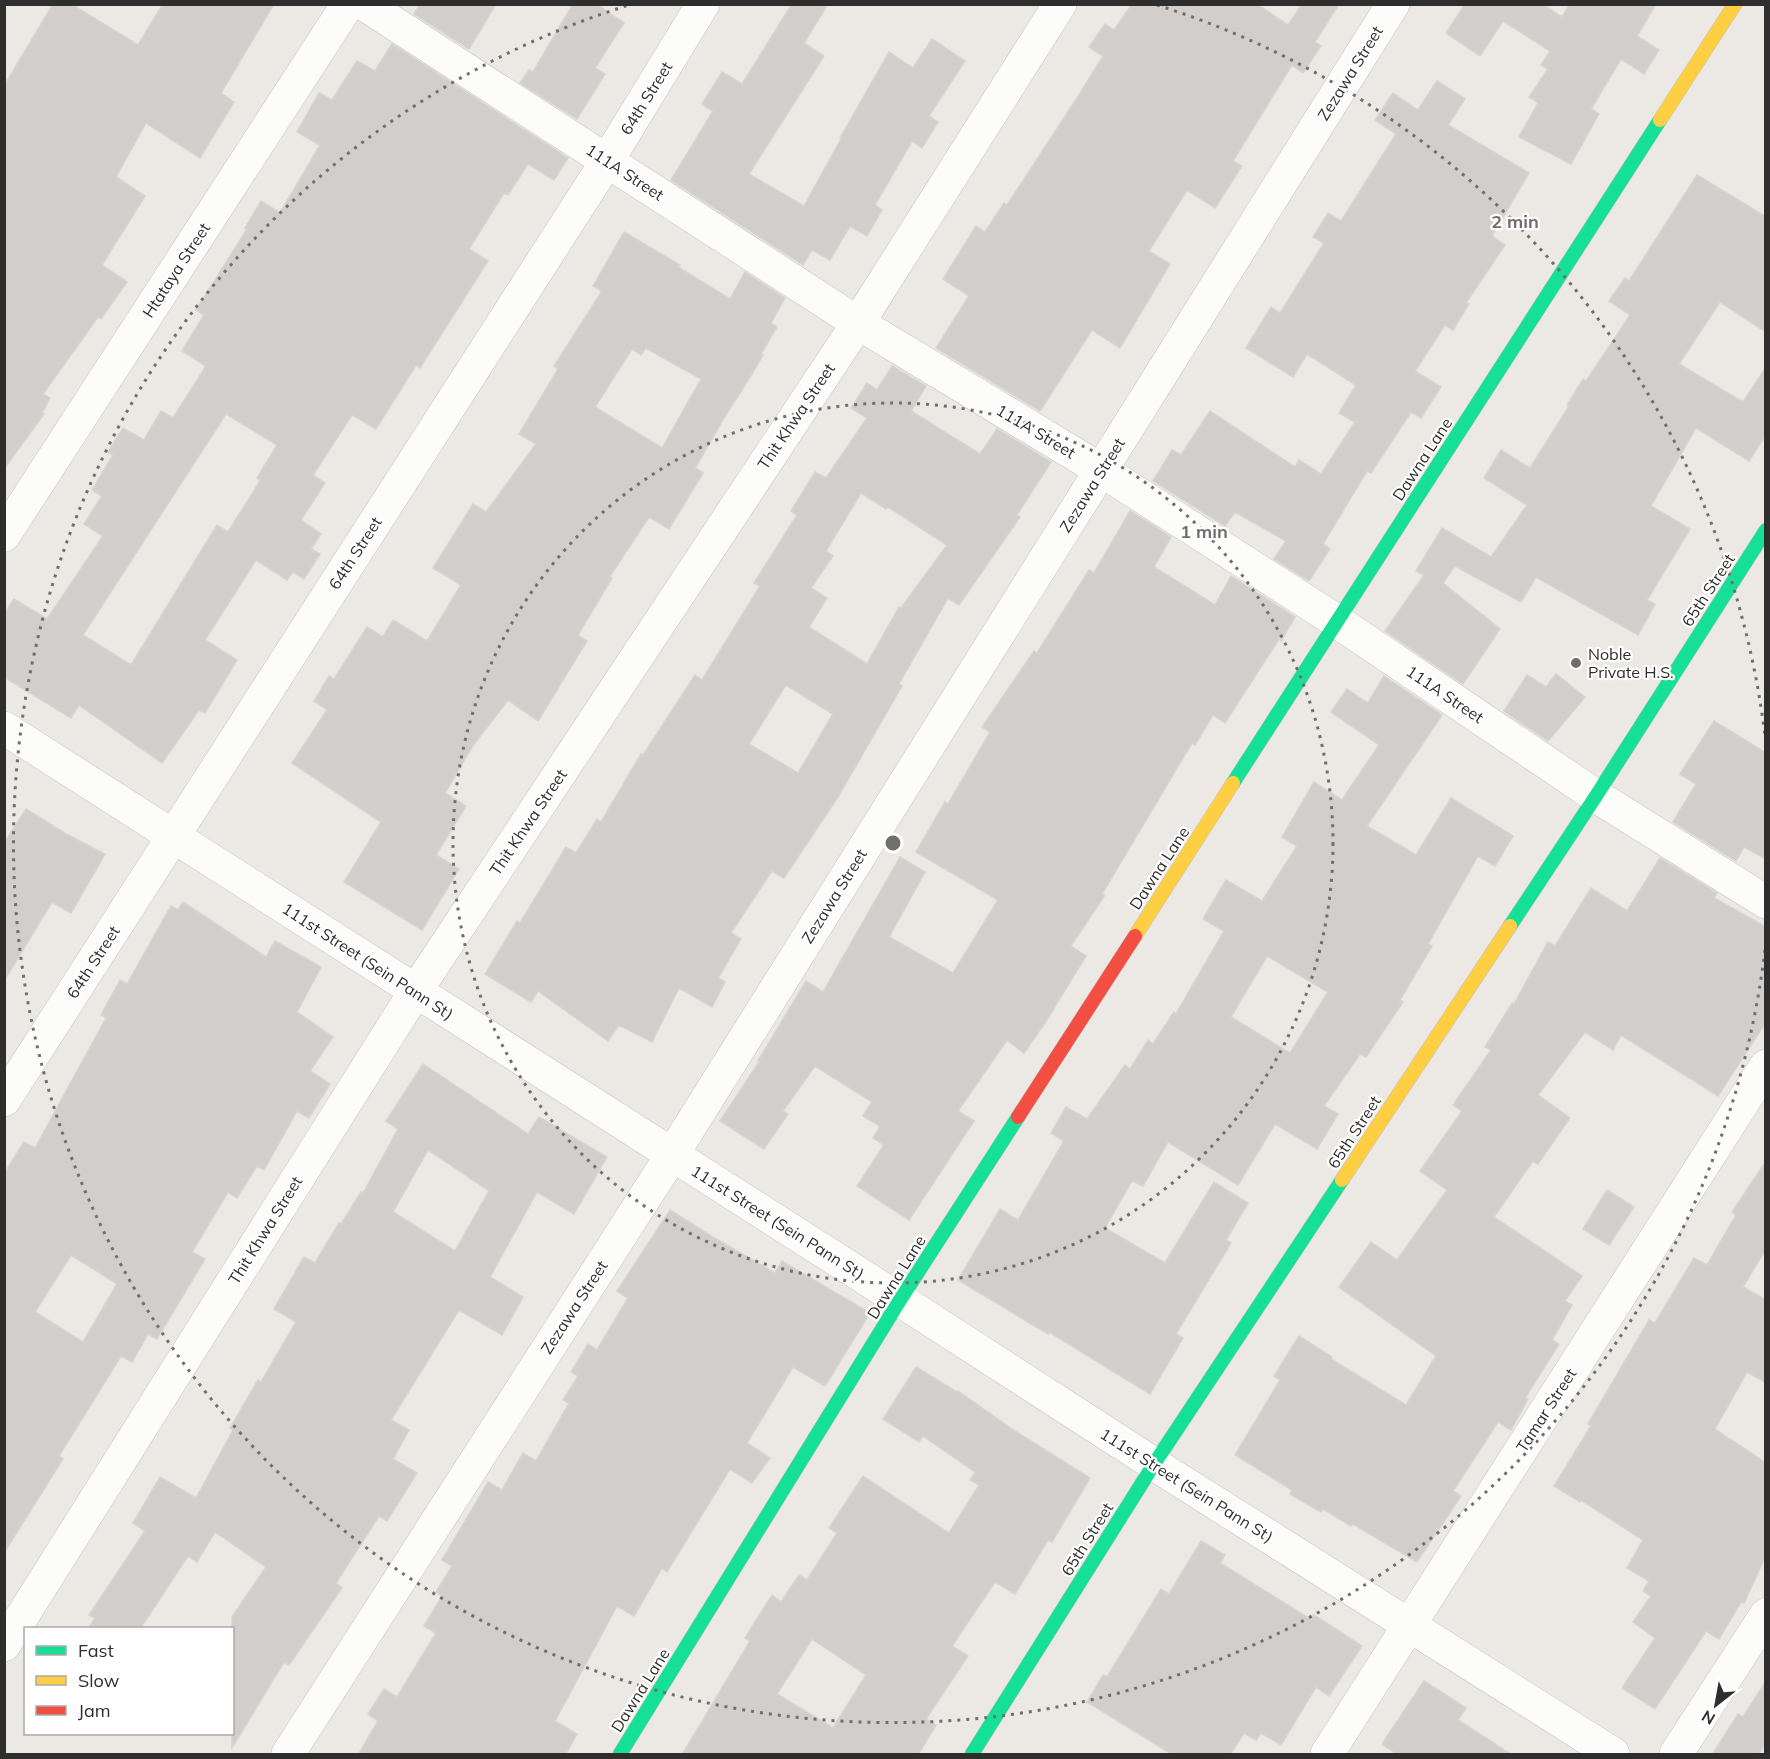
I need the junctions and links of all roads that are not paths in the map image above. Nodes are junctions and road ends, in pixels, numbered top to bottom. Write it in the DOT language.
graph roads {
  1 [pos="348,4"];
  2 [pos="364,4"];
  3 [pos="703,4"];
  4 [pos="1060,4"];
  5 [pos="1393,4"];
  6 [pos="1735,4"];
  7 [pos="607,161"];
  8 [pos="858,323"];
  9 [pos="1101,470"];
  10 [pos="1766,530"];
  11 [pos="4,535"];
  12 [pos="1338,621"];
  13 [pos="4,728"];
  14 [pos="1596,796"];
  15 [pos="173,837"];
  16 [pos="1766,902"];
  17 [pos="415,992"];
  18 [pos="1766,1066"];
  19 [pos="4,1100"];
  20 [pos="672,1155"];
  21 [pos="900,1300"];
  22 [pos="1154,1464"];
  23 [pos="1766,1615"];
  24 [pos="1409,1625"];
  25 [pos="4,1645"];
  26 [pos="288,1755"];
  27 [pos="620,1755"];
  28 [pos="972,1755"];
  29 [pos="1327,1755"];
  30 [pos="1613,1755"];
  31 [pos="1676,1755"];
  1 -- 11 [label="street, Htataya Street"];
  2 -- 7 [label="street, 111A Street"];
  3 -- 7 [label="street, 64th Street"];
  4 -- 8 [label="street, Thit Khwa Street"];
  5 -- 9 [label="street, Zezawa Street"];
  6 -- 12 [label="street, Dawna Lane"];
  7 -- 8 [label="street, 111A Street"];
  7 -- 15 [label="street, 64th Street"];
  8 -- 9 [label="street, 111A Street"];
  8 -- 17 [label="street, Thit Khwa Street"];
  9 -- 12 [label="street, 111A Street"];
  9 -- 20 [label="street, Zezawa Street"];
  10 -- 14 [label="street, 65th Street"];
  12 -- 14 [label="street, 111A Street"];
  12 -- 21 [label="street, Dawna Lane"];
  13 -- 15 [label="street, 111st Street (Sein Pann St)"];
  14 -- 16 [label="street, 111A Street"];
  14 -- 22 [label="street, 65th Street"];
  15 -- 17 [label="street, 111st Street (Sein Pann St)"];
  15 -- 19 [label="street, 64th Street"];
  17 -- 20 [label="street, 111st Street (Sein Pann St)"];
  17 -- 25 [label="street, Thit Khwa Street"];
  18 -- 24 [label="street, Tamar Street"];
  20 -- 21 [label="street, 111st Street (Sein Pann St)"];
  20 -- 26 [label="street, Zezawa Street"];
  21 -- 22 [label="street, 111st Street (Sein Pann St)"];
  21 -- 27 [label="street, Dawna Lane"];
  22 -- 24 [label="street, 111st Street (Sein Pann St)"];
  22 -- 28 [label="street, 65th Street"];
  23 -- 31 [label="street"];
  24 -- 29 [label="street, Tamar Street"];
  24 -- 30 [label="street, 111st Street (Sein Pann St)"];
}
